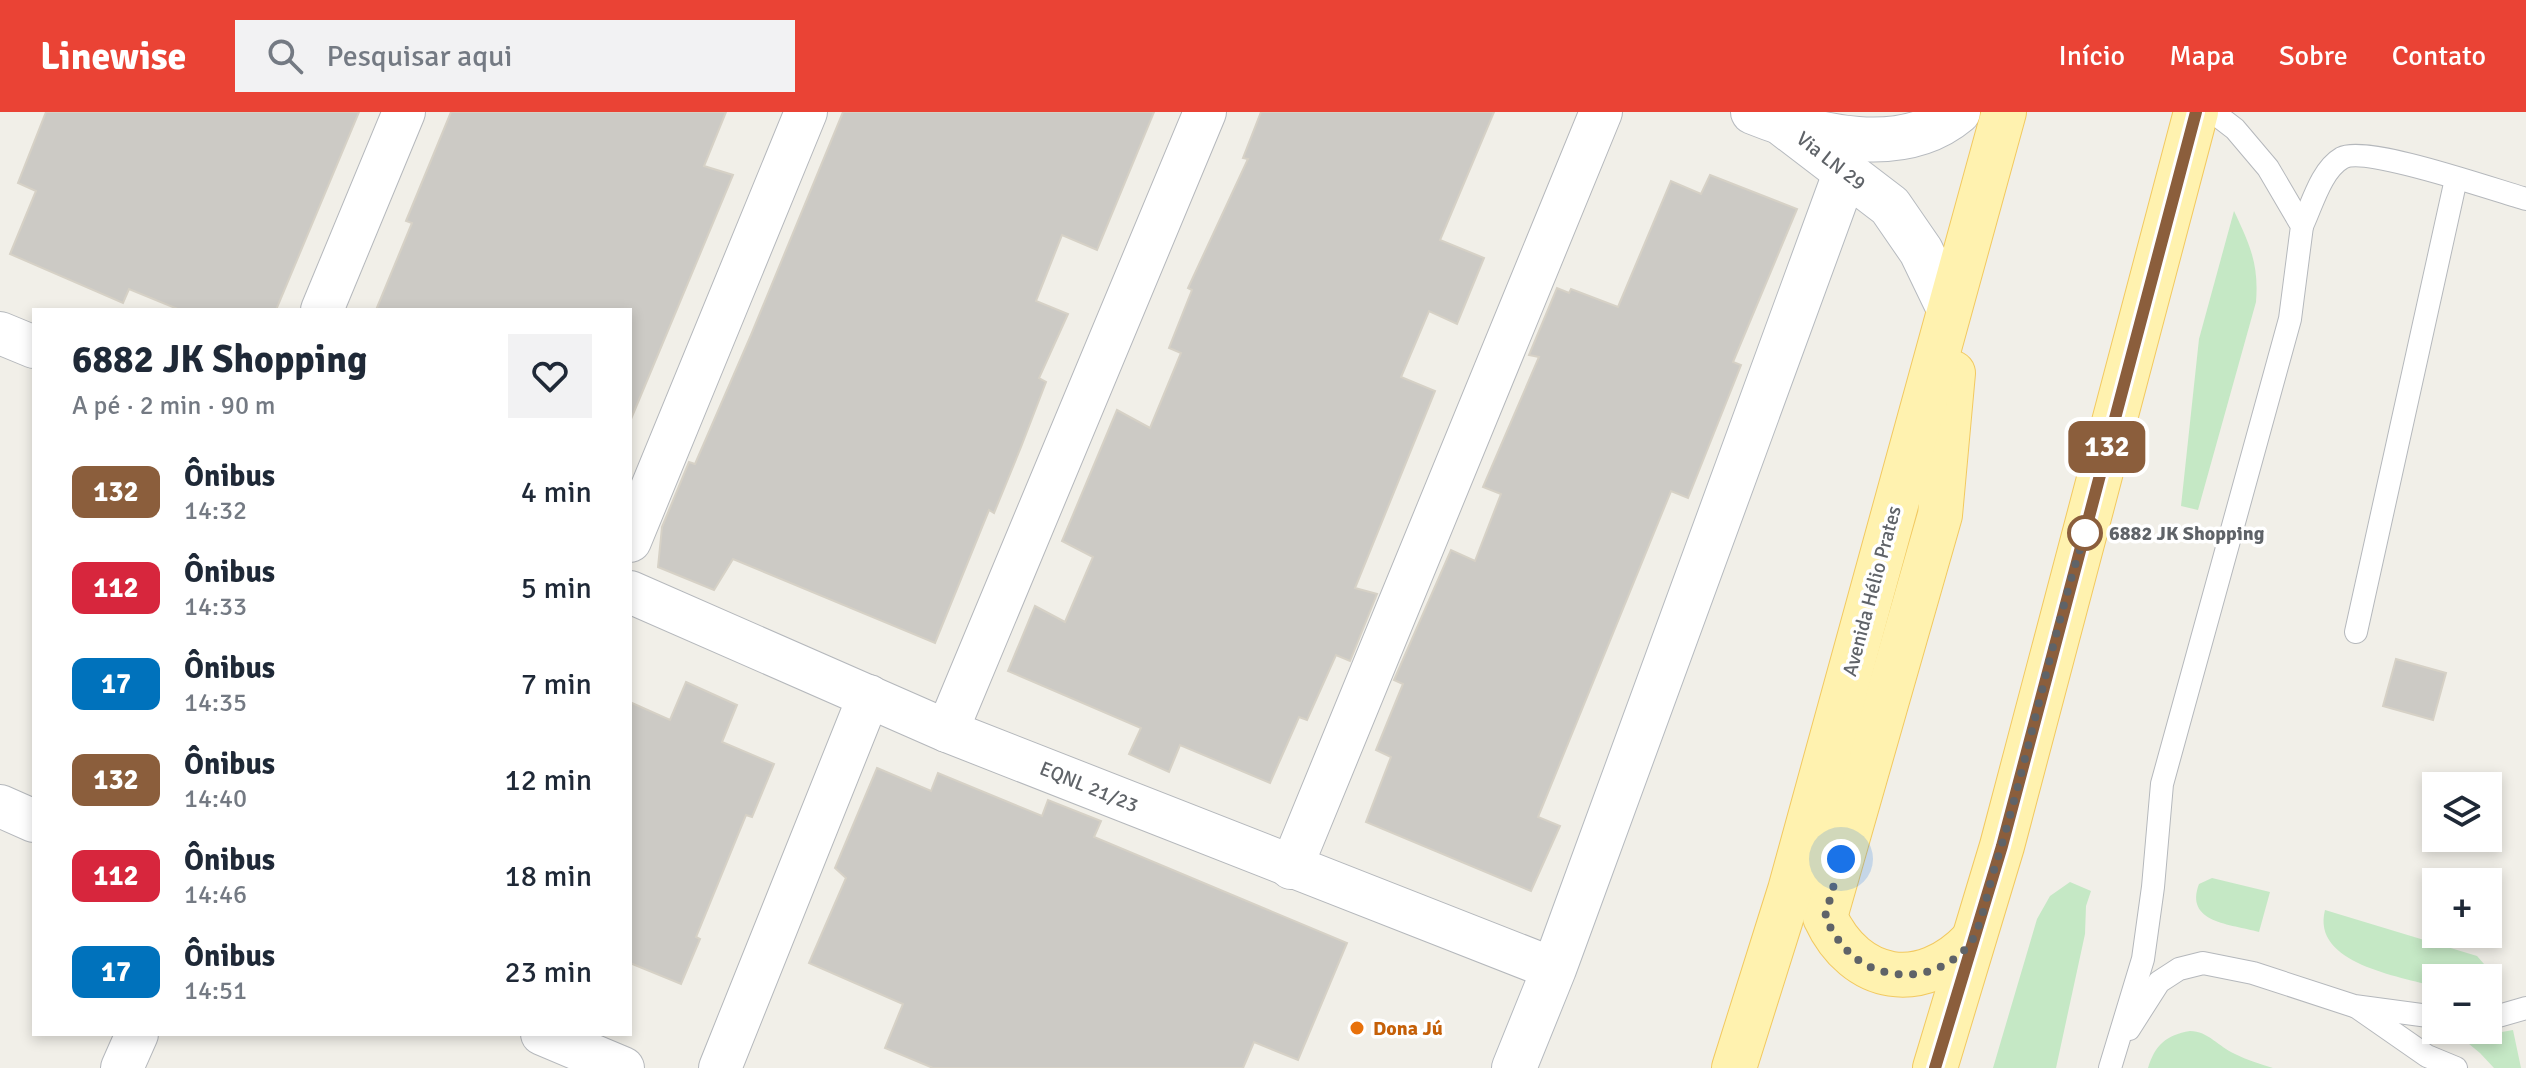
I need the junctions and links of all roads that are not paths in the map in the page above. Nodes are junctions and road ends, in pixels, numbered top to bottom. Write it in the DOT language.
graph roads {
  1 [pos="404,112"];
  2 [pos="806,112"];
  3 [pos="1205,112"];
  4 [pos="1601,112"];
  5 [pos="1958,112"];
  6 [pos="2004,112"];
  7 [pos="2196,112"];
  8 [pos="2213,112"];
  9 [pos="1769,118"];
  10 [pos="1846,171"];
  11 [pos="2456,179"];
  12 [pos="2526,199"];
  13 [pos="2302,226"];
  14 [pos="1962,259"];
  15 [pos="323,308"];
  16 [pos="1949,309"];
  17 [pos="0,333"];
  18 [pos="32,346"];
  19 [pos="632,536"];
  20 [pos="632,593"];
  21 [pos="2356,632"];
  22 [pos="869,696"];
  23 [pos="947,731"];
  24 [pos="0,806"];
  25 [pos="32,820"];
  26 [pos="1291,868"];
  27 [pos="1973,940"];
  28 [pos="1554,969"];
  29 [pos="2354,1006"];
  30 [pos="2526,1008"];
  31 [pos="2422,1015"];
  32 [pos="2502,1015"];
  33 [pos="136,1036"];
  34 [pos="547,1036"];
  35 [pos="2112,1061"];
  36 [pos="2430,1062"];
  37 [pos="122,1068"];
  38 [pos="623,1068"];
  39 [pos="720,1068"];
  40 [pos="1514,1068"];
  41 [pos="1734,1068"];
  42 [pos="1935,1068"];
  43 [pos="2456,1068"];
  1 -- 15 [label="street"];
  2 -- 19 [label="street"];
  3 -- 23 [label="street"];
  4 -- 26 [label="street"];
  5 -- 9 [label="street, Via LN 29"];
  6 -- 14 [label="main road, Avenida Hélio Prates"];
  7 -- 27 [label="main road"];
  8 -- 13 [label="lane"];
  9 -- 10 [label="street, Via LN 29"];
  10 -- 16 [label="street, Via LN 29"];
  10 -- 28 [label="street"];
  11 -- 12 [label="lane"];
  11 -- 13 [label="lane"];
  11 -- 21 [label="lane"];
  13 -- 35 [label="lane"];
  14 -- 16 [label="main road, Avenida Hélio Prates"];
  14 -- 27 [label="main road"];
  16 -- 41 [label="main road, Avenida Hélio Prates"];
  17 -- 18 [label="street"];
  20 -- 22 [label="street, EQNL 21/23"];
  22 -- 23 [label="street, EQNL 21/23"];
  22 -- 39 [label="street"];
  23 -- 26 [label="street, EQNL 21/23"];
  24 -- 25 [label="street"];
  26 -- 28 [label="street, EQNL 21/23"];
  27 -- 42 [label="main road"];
  28 -- 40 [label="street"];
  29 -- 31 [label="lane"];
  29 -- 35 [label="lane"];
  29 -- 36 [label="lane"];
  30 -- 32 [label="lane"];
  33 -- 37 [label="street"];
  34 -- 38 [label="street"];
  36 -- 43 [label="lane"];
}
